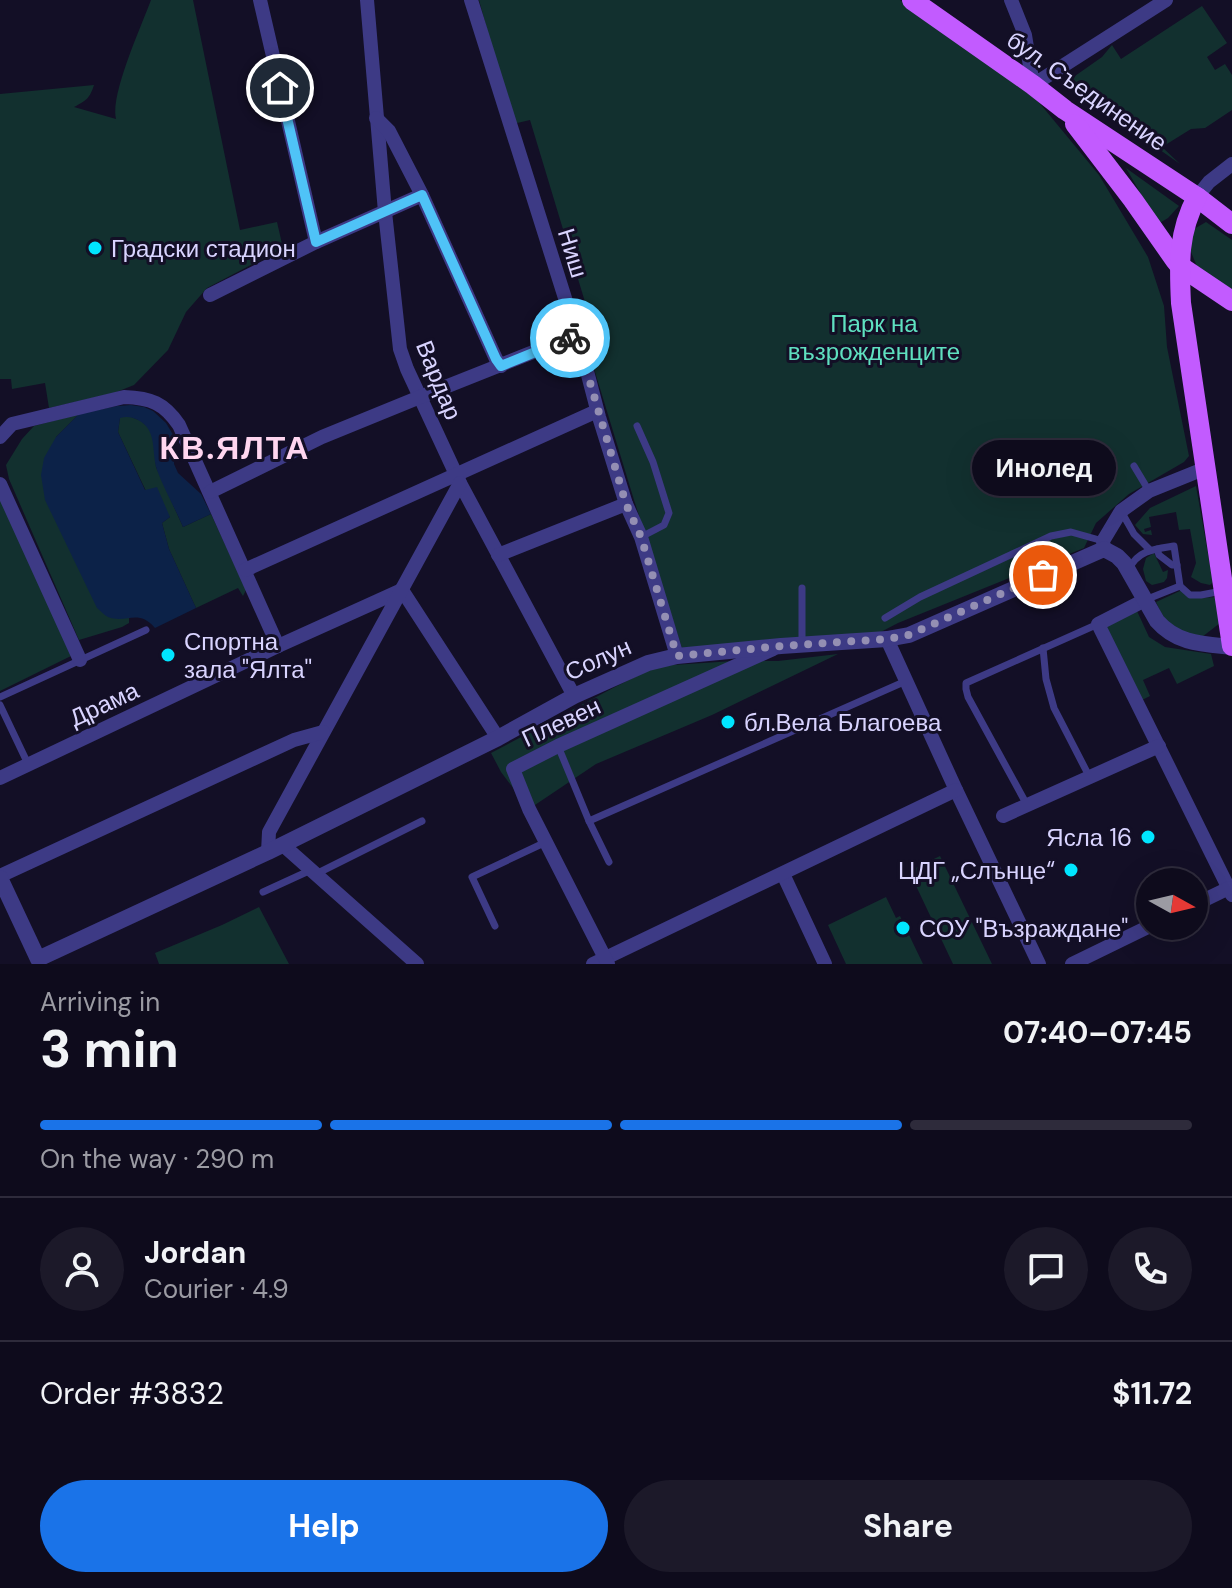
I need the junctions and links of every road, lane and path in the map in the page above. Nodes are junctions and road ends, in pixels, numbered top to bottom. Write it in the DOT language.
graph roads {
  1 [pos="260,0"];
  2 [pos="367,0"];
  3 [pos="471,0"];
  4 [pos="912,0"];
  5 [pos="1011,0"];
  6 [pos="1160,2"];
  7 [pos="1033,85"];
  8 [pos="1065,110"];
  9 [pos="376,118"];
  10 [pos="1232,164"];
  11 [pos="422,195"];
  12 [pos="1197,197"];
  13 [pos="385,212"];
  14 [pos="1232,224"];
  15 [pos="316,242"];
  16 [pos="1180,266"];
  17 [pos="210,295"];
  18 [pos="1232,301"];
  19 [pos="576,335"];
  20 [pos="501,366"];
  21 [pos="420,397"];
  22 [pos="597,411"];
  23 [pos="637,426"];
  24 [pos="0,437"];
  25 [pos="1134,466"];
  26 [pos="1206,468"];
  27 [pos="458,478"];
  28 [pos="0,484"];
  29 [pos="1149,491"];
  30 [pos="210,492"];
  31 [pos="626,504"];
  32 [pos="1121,511"];
  33 [pos="641,537"];
  34 [pos="1104,545"];
  35 [pos="1154,550"];
  36 [pos="498,555"];
  37 [pos="1177,565"];
  38 [pos="245,570"];
  39 [pos="1129,570"];
  40 [pos="1180,586"];
  41 [pos="802,588"];
  42 [pos="402,590"];
  43 [pos="1224,591"];
  44 [pos="1145,600"];
  45 [pos="1098,624"];
  46 [pos="146,630"];
  47 [pos="887,639"];
  48 [pos="802,644"];
  49 [pos="278,646"];
  50 [pos="781,646"];
  51 [pos="1232,647"];
  52 [pos="1043,648"];
  53 [pos="677,656"];
  54 [pos="80,660"];
  55 [pos="906,681"];
  56 [pos="574,696"];
  57 [pos="0,697"];
  58 [pos="0,705"];
  59 [pos="323,732"];
  60 [pos="498,738"];
  61 [pos="558,746"];
  62 [pos="1159,746"];
  63 [pos="28,764"];
  64 [pos="1089,777"];
  65 [pos="0,778"];
  66 [pos="956,790"];
  67 [pos="1027,805"];
  68 [pos="1003,816"];
  69 [pos="422,821"];
  70 [pos="589,821"];
  71 [pos="546,842"];
  72 [pos="275,849"];
  73 [pos="609,862"];
  74 [pos="313,872"];
  75 [pos="783,874"];
  76 [pos="0,877"];
  77 [pos="1230,891"];
  78 [pos="263,892"];
  79 [pos="1208,900"];
  80 [pos="495,926"];
  81 [pos="1136,933"];
  82 [pos="35,962"];
  83 [pos="602,962"];
  84 [pos="417,964"];
  85 [pos="825,964"];
  86 [pos="1039,964"];
  87 [pos="1072,964"];
  1 -- 15 [label="street"];
  2 -- 9 [label="street, Вардар"];
  3 -- 19 [label="street, Ниш"];
  4 -- 7 [label="main road, бул. Съединение"];
  5 -- 7 [label="street"];
  6 -- 7 [label="street"];
  7 -- 8 [label="main road, бул. Съединение"];
  8 -- 12 [label="main road, бул. Съединение"];
  8 -- 16 [label="main road, бул. Съединение"];
  9 -- 11 [label="street"];
  9 -- 13 [label="street, Вардар"];
  10 -- 12 [label="street"];
  11 -- 13 [label="street"];
  11 -- 20 [label="street"];
  12 -- 14 [label="main road, бул. Съединение"];
  12 -- 16 [label="main road"];
  13 -- 15 [label="street"];
  13 -- 21 [label="street, Вардар"];
  15 -- 17 [label="street"];
  16 -- 18 [label="main road, бул. Съединение"];
  16 -- 26 [label="main road"];
  19 -- 20 [label="street"];
  19 -- 22 [label="street, Ниш"];
  20 -- 21 [label="street"];
  21 -- 27 [label="street, Вардар"];
  21 -- 30 [label="street"];
  22 -- 27 [label="street"];
  22 -- 31 [label="street, Ниш"];
  23 -- 33 [label="lane"];
  24 -- 30 [label="street"];
  25 -- 29 [label="lane"];
  26 -- 29 [label="street"];
  26 -- 43 [label="main road"];
  27 -- 36 [label="street, Вардар"];
  27 -- 38 [label="street"];
  27 -- 42 [label="street"];
  28 -- 54 [label="street"];
  29 -- 32 [label="street"];
  30 -- 38 [label="street"];
  31 -- 33 [label="street, Ниш"];
  31 -- 36 [label="street"];
  32 -- 34 [label="street"];
  32 -- 35 [label="lane"];
  33 -- 53 [label="street, Ниш"];
  34 -- 39 [label="street"];
  34 -- 47 [label="street, Солун"];
  34 -- 47 [label="lane"];
  35 -- 37 [label="lane"];
  35 -- 37 [label="lane"];
  35 -- 39 [label="lane"];
  36 -- 56 [label="street, Вардар"];
  37 -- 40 [label="lane"];
  38 -- 49 [label="street"];
  39 -- 44 [label="street"];
  40 -- 43 [label="lane"];
  40 -- 44 [label="lane"];
  41 -- 48 [label="lane"];
  42 -- 49 [label="street, Драма"];
  42 -- 59 [label="street"];
  42 -- 60 [label="street"];
  43 -- 51 [label="main road"];
  44 -- 45 [label="street"];
  44 -- 51 [label="street"];
  45 -- 52 [label="lane"];
  45 -- 62 [label="street"];
  46 -- 54 [label="lane"];
  47 -- 48 [label="street, Солун"];
  47 -- 55 [label="street"];
  48 -- 50 [label="street, Солун"];
  49 -- 63 [label="street, Драма"];
  50 -- 53 [label="street, Солун"];
  50 -- 61 [label="street, Плевен"];
  52 -- 64 [label="lane"];
  52 -- 67 [label="lane"];
  53 -- 56 [label="street, Солун"];
  54 -- 57 [label="lane"];
  55 -- 66 [label="street"];
  55 -- 70 [label="lane"];
  56 -- 60 [label="street, Солун"];
  58 -- 63 [label="lane"];
  59 -- 72 [label="street"];
  59 -- 76 [label="street"];
  60 -- 72 [label="street, Солун"];
  61 -- 70 [label="lane"];
  61 -- 71 [label="street, Плевен"];
  62 -- 64 [label="street"];
  62 -- 77 [label="street"];
  63 -- 65 [label="street, Драма"];
  64 -- 67 [label="street"];
  66 -- 75 [label="street"];
  66 -- 86 [label="street"];
  67 -- 68 [label="street"];
  69 -- 74 [label="lane"];
  70 -- 73 [label="lane"];
  71 -- 80 [label="lane"];
  71 -- 83 [label="street, Плевен"];
  72 -- 74 [label="street"];
  72 -- 82 [label="street, Солун"];
  74 -- 78 [label="lane"];
  74 -- 84 [label="street"];
  75 -- 83 [label="street"];
  75 -- 85 [label="street"];
  76 -- 82 [label="street"];
  77 -- 79 [label="street"];
  81 -- 87 [label="street"];
}
